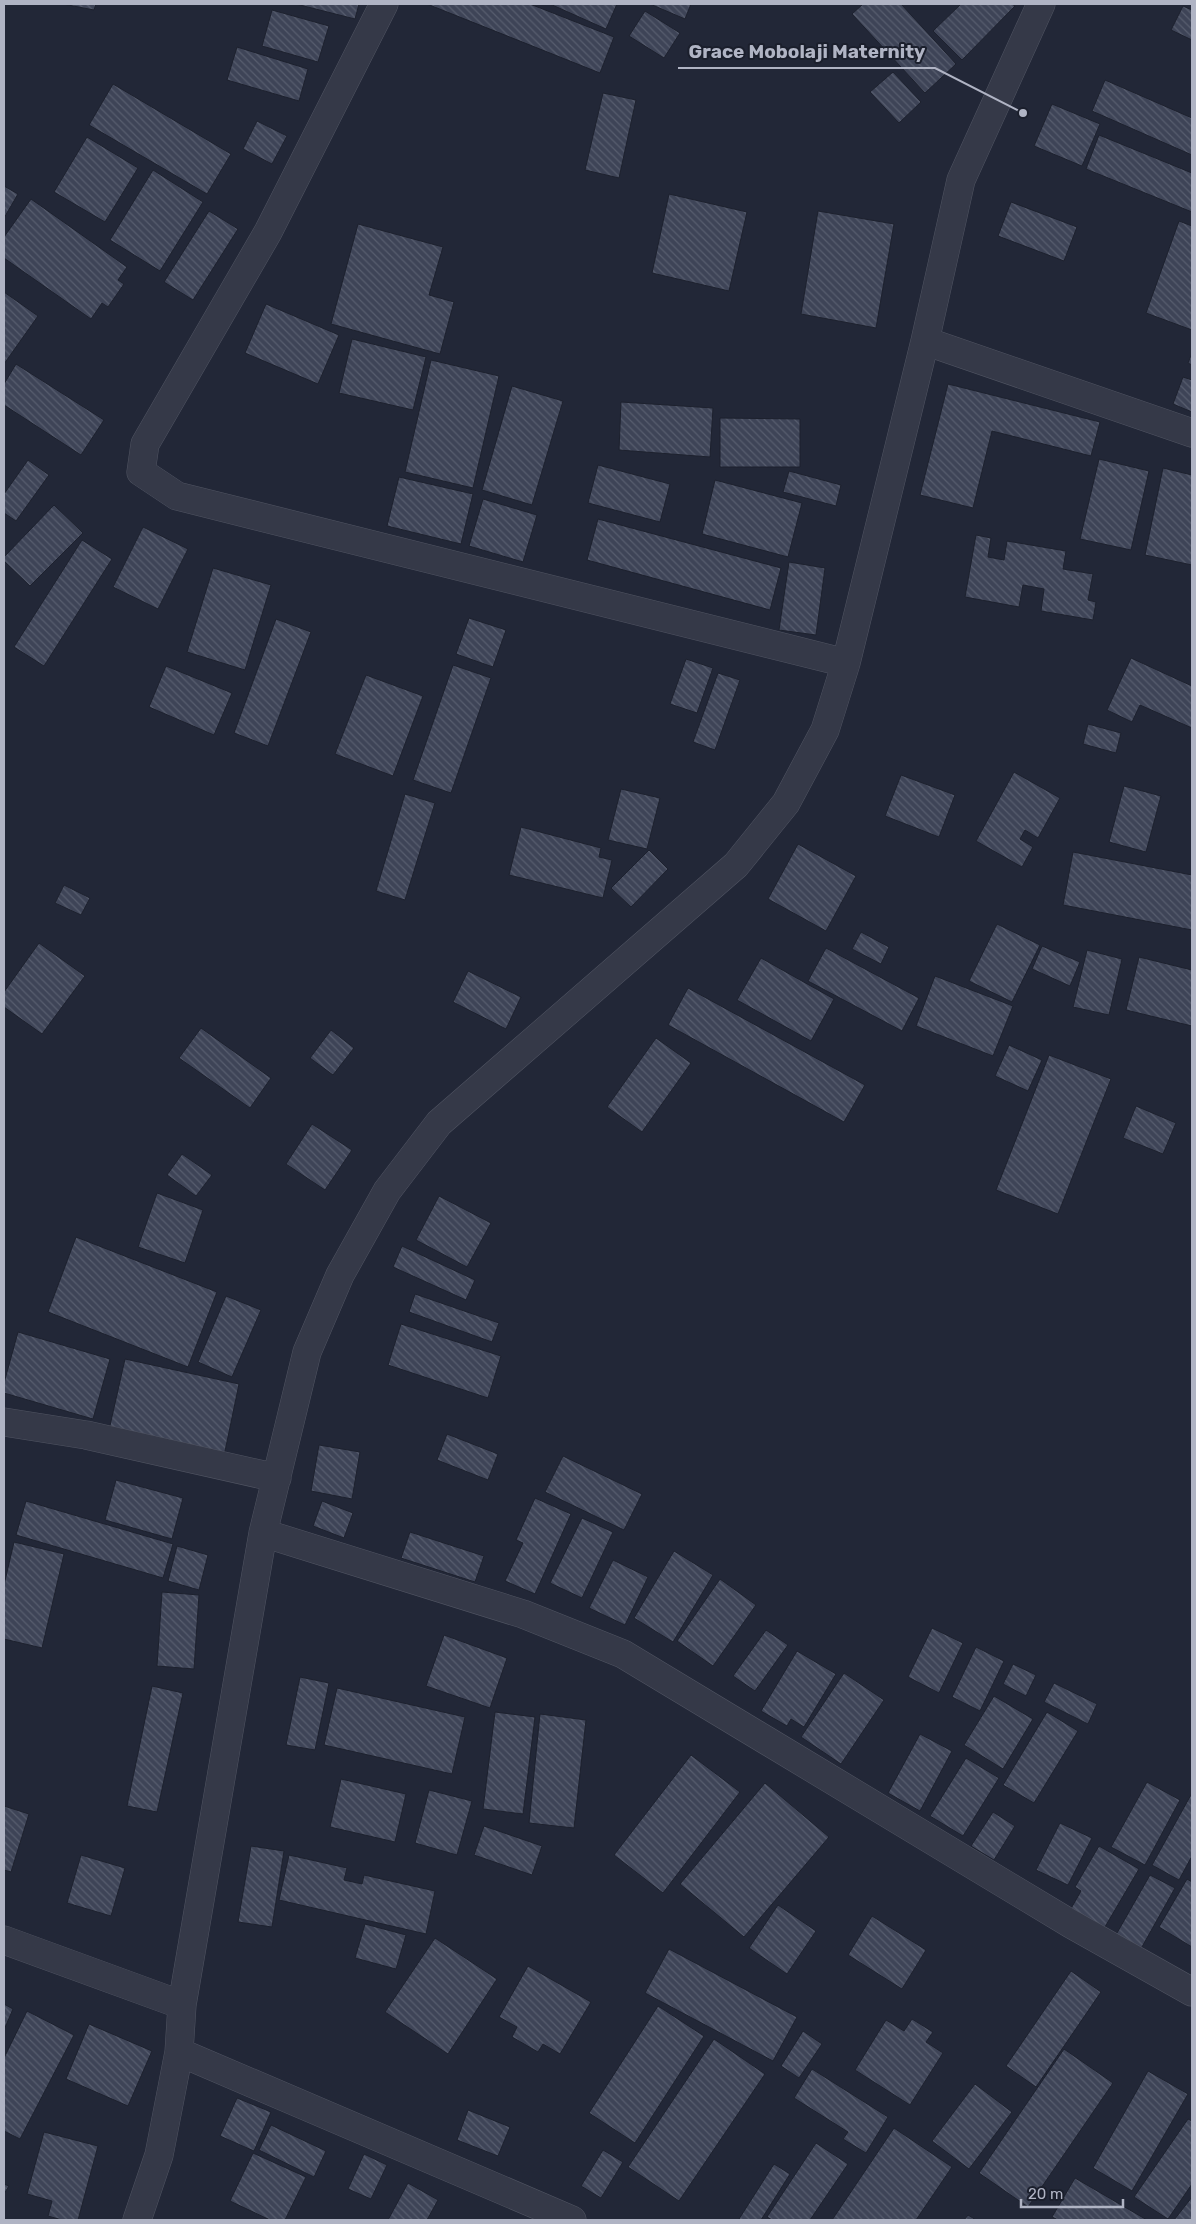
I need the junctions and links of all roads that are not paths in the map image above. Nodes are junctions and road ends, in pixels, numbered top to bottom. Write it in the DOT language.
graph roads {
  1 [pos="384,4"];
  2 [pos="1041,4"];
  3 [pos="924,341"];
  4 [pos="1192,433"];
  5 [pos="846,663"];
  6 [pos="4,1422"];
  7 [pos="277,1478"];
  8 [pos="263,1533"];
  9 [pos="4,1940"];
  10 [pos="1192,1992"];
  11 [pos="182,2004"];
  12 [pos="179,2052"];
  13 [pos="137,2220"];
  14 [pos="572,2220"];
  1 -- 5 [label="street"];
  2 -- 3 [label="street"];
  3 -- 4 [label="street"];
  3 -- 5 [label="street"];
  5 -- 7 [label="street"];
  6 -- 7 [label="street"];
  7 -- 8 [label="street"];
  8 -- 10 [label="street"];
  8 -- 11 [label="street"];
  9 -- 11 [label="street"];
  11 -- 12 [label="street"];
  12 -- 13 [label="street"];
  12 -- 14 [label="street"];
}
